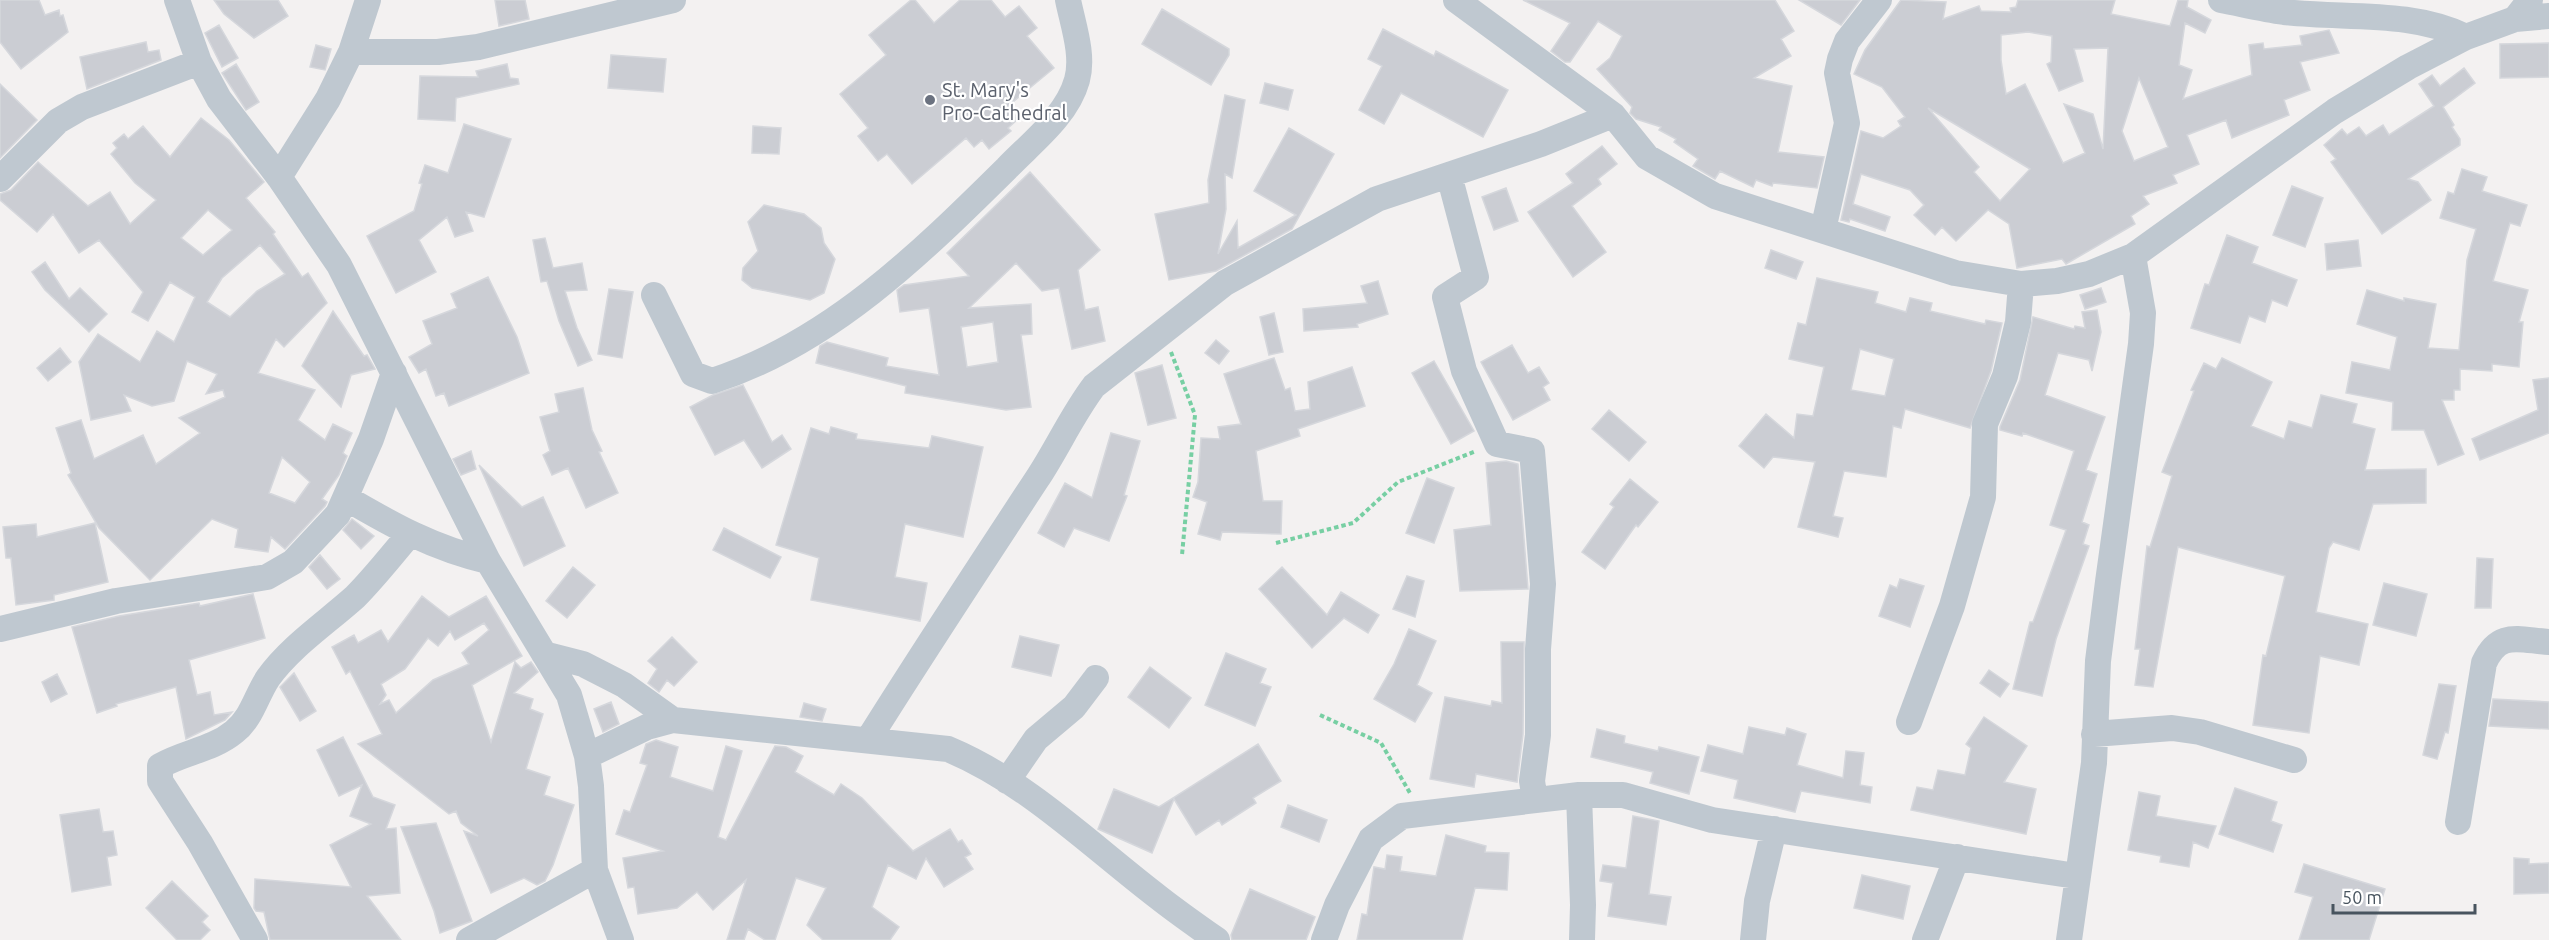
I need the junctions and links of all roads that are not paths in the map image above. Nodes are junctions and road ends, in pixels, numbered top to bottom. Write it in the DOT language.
graph roads {
  1 [pos="177,0"];
  2 [pos="368,0"];
  3 [pos="673,0"];
  4 [pos="1068,0"];
  5 [pos="1456,0"];
  6 [pos="1879,0"];
  7 [pos="2220,0"];
  8 [pos="2522,9"];
  9 [pos="2549,16"];
  10 [pos="2466,37"];
  11 [pos="351,52"];
  12 [pos="199,62"];
  13 [pos="1613,115"];
  14 [pos="1449,175"];
  15 [pos="279,177"];
  16 [pos="0,179"];
  17 [pos="1823,230"];
  18 [pos="2133,256"];
  19 [pos="2021,284"];
  20 [pos="654,295"];
  21 [pos="394,373"];
  22 [pos="346,498"];
  23 [pos="409,535"];
  24 [pos="488,561"];
  25 [pos="0,629"];
  26 [pos="2549,642"];
  27 [pos="544,654"];
  28 [pos="1096,678"];
  29 [pos="673,720"];
  30 [pos="1909,722"];
  31 [pos="2094,734"];
  32 [pos="868,740"];
  33 [pos="587,756"];
  34 [pos="2294,760"];
  35 [pos="1007,781"];
  36 [pos="1579,795"];
  37 [pos="1535,800"];
  38 [pos="2458,822"];
  39 [pos="1774,830"];
  40 [pos="1957,857"];
  41 [pos="595,870"];
  42 [pos="2076,876"];
  43 [pos="255,940"];
  44 [pos="469,940"];
  45 [pos="621,940"];
  46 [pos="1217,940"];
  47 [pos="1324,940"];
  48 [pos="1582,940"];
  49 [pos="1752,940"];
  50 [pos="1925,940"];
  51 [pos="2068,940"];
  1 -- 12 [label="street"];
  2 -- 11 [label="street"];
  3 -- 11 [label="street"];
  4 -- 20 [label="street"];
  5 -- 13 [label="street"];
  6 -- 17 [label="street"];
  7 -- 10 [label="street"];
  8 -- 9 [label="street"];
  8 -- 10 [label="street"];
  10 -- 18 [label="street"];
  11 -- 15 [label="street"];
  12 -- 15 [label="street"];
  12 -- 16 [label="street"];
  13 -- 14 [label="street"];
  13 -- 17 [label="street"];
  14 -- 32 [label="street"];
  14 -- 37 [label="street"];
  15 -- 21 [label="street"];
  17 -- 19 [label="street"];
  18 -- 19 [label="street"];
  18 -- 31 [label="street"];
  19 -- 30 [label="street"];
  21 -- 22 [label="street"];
  21 -- 24 [label="street"];
  22 -- 23 [label="street"];
  22 -- 25 [label="street"];
  23 -- 24 [label="street"];
  23 -- 43 [label="street"];
  24 -- 27 [label="street"];
  26 -- 38 [label="street"];
  27 -- 29 [label="street"];
  27 -- 33 [label="street"];
  28 -- 35 [label="street"];
  29 -- 32 [label="street"];
  29 -- 33 [label="street"];
  31 -- 34 [label="street"];
  31 -- 42 [label="street"];
  32 -- 35 [label="street"];
  33 -- 41 [label="street"];
  35 -- 46 [label="street"];
  36 -- 37 [label="street"];
  36 -- 39 [label="street"];
  36 -- 48 [label="street"];
  37 -- 47 [label="street"];
  39 -- 40 [label="street"];
  39 -- 49 [label="street"];
  40 -- 42 [label="street"];
  40 -- 50 [label="street"];
  41 -- 44 [label="street"];
  41 -- 45 [label="street"];
  42 -- 51 [label="street"];
}
